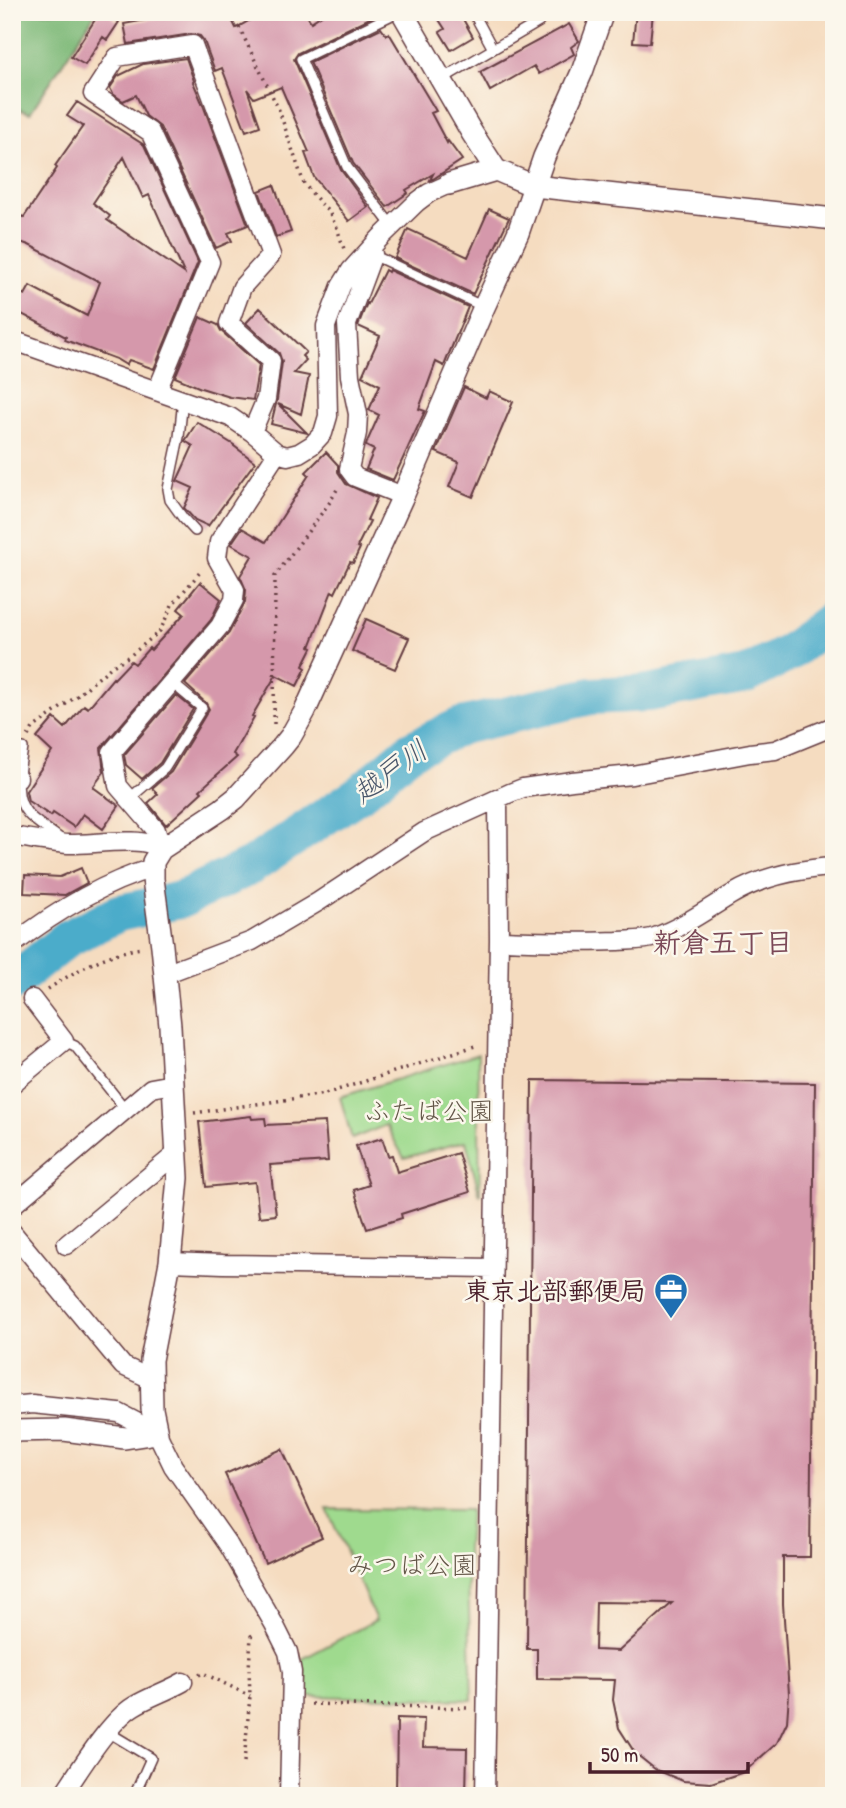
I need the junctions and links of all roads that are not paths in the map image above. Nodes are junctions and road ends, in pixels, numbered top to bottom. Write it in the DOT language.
graph roads {
  1 [pos="400,12"];
  2 [pos="473,12"];
  3 [pos="545,12"];
  4 [pos="595,14"];
  5 [pos="493,48"];
  6 [pos="441,80"];
  7 [pos="496,170"];
  8 [pos="449,184"];
  9 [pos="534,186"];
  10 [pos="834,219"];
  11 [pos="382,240"];
  12 [pos="484,307"];
  13 [pos="12,340"];
  14 [pos="157,391"];
  15 [pos="183,400"];
  16 [pos="252,432"];
  17 [pos="277,453"];
  18 [pos="403,496"];
  19 [pos="195,531"];
  20 [pos="171,682"];
  21 [pos="834,726"];
  22 [pos="23,748"];
  23 [pos="15,778"];
  24 [pos="129,799"];
  25 [pos="498,799"];
  26 [pos="12,836"];
  27 [pos="66,844"];
  28 [pos="156,866"];
  29 [pos="834,867"];
  30 [pos="499,940"];
  31 [pos="12,945"];
  32 [pos="165,974"];
  33 [pos="33,999"];
  34 [pos="64,1041"];
  35 [pos="12,1084"];
  36 [pos="173,1084"];
  37 [pos="126,1110"];
  38 [pos="177,1153"];
  39 [pos="12,1206"];
  40 [pos="14,1236"];
  41 [pos="66,1245"];
  42 [pos="170,1262"];
  43 [pos="493,1268"];
  44 [pos="151,1379"];
  45 [pos="12,1406"];
  46 [pos="12,1431"];
  47 [pos="157,1433"];
  48 [pos="183,1682"];
  49 [pos="108,1732"];
  50 [pos="62,1796"];
  51 [pos="134,1796"];
  52 [pos="289,1796"];
  53 [pos="485,1796"];
  1 -- 6 [label="street"];
  1 -- 11 [label="lane"];
  2 -- 5 [label="lane"];
  3 -- 5 [label="lane"];
  4 -- 9 [label="street"];
  5 -- 6 [label="lane"];
  6 -- 7 [label="street"];
  7 -- 8 [label="street"];
  7 -- 9 [label="street"];
  8 -- 11 [label="street"];
  9 -- 10 [label="street"];
  9 -- 12 [label="street"];
  11 -- 12 [label="lane"];
  11 -- 17 [label="street"];
  11 -- 18 [label="street"];
  12 -- 18 [label="street"];
  13 -- 14 [label="street"];
  14 -- 15 [label="street"];
  14 -- 16 [label="street"];
  15 -- 16 [label="street"];
  15 -- 19 [label="lane"];
  16 -- 17 [label="street"];
  17 -- 20 [label="street"];
  18 -- 28 [label="street"];
  20 -- 24 [label="street"];
  20 -- 24 [label="lane"];
  21 -- 25 [label="street"];
  22 -- 23 [label="lane"];
  23 -- 27 [label="lane"];
  24 -- 28 [label="street"];
  25 -- 30 [label="street"];
  25 -- 32 [label="street"];
  26 -- 27 [label="street"];
  27 -- 28 [label="street"];
  28 -- 31 [label="street"];
  28 -- 32 [label="street"];
  29 -- 30 [label="street"];
  30 -- 43 [label="street"];
  32 -- 36 [label="street"];
  33 -- 34 [label="street"];
  34 -- 35 [label="street"];
  34 -- 37 [label="lane"];
  36 -- 37 [label="street"];
  36 -- 38 [label="street"];
  37 -- 39 [label="street"];
  38 -- 41 [label="street"];
  38 -- 42 [label="street"];
  40 -- 44 [label="street"];
  42 -- 43 [label="street"];
  42 -- 44 [label="street"];
  43 -- 53 [label="street"];
  44 -- 47 [label="street"];
  45 -- 47 [label="street"];
  46 -- 47 [label="street"];
  47 -- 52 [label="street"];
  48 -- 49 [label="street"];
  49 -- 50 [label="street"];
  49 -- 51 [label="lane"];
}
